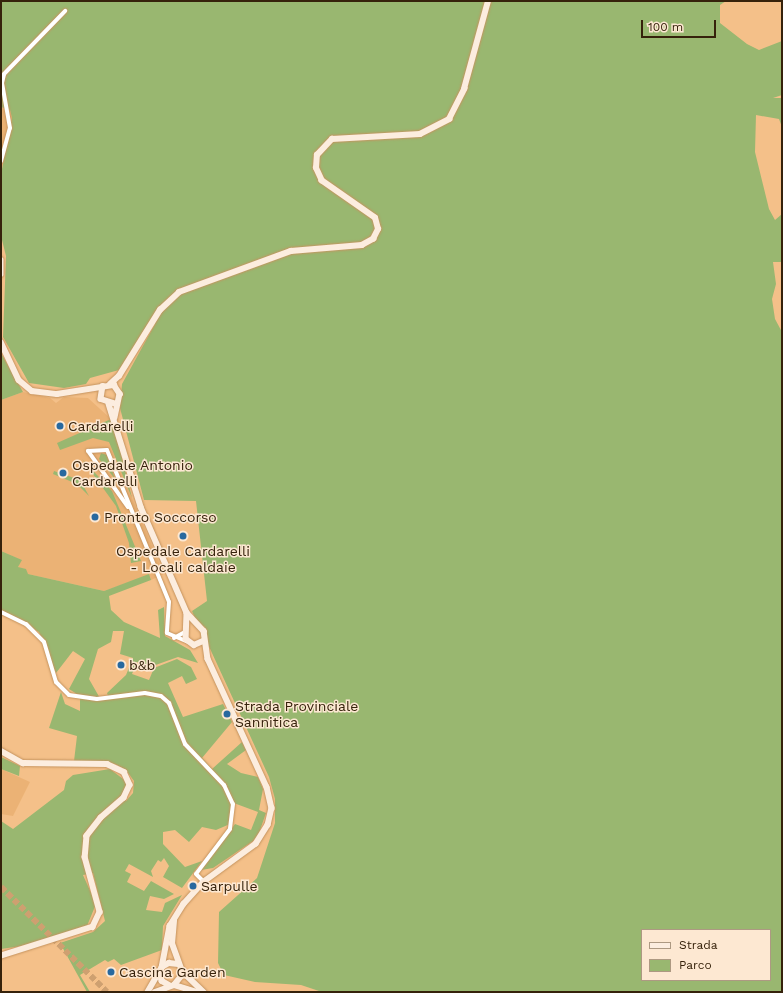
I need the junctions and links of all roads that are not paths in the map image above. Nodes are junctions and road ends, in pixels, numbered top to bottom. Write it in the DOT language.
graph roads {
  1 [pos="488,1"];
  2 [pos="65,11"];
  3 [pos="1,161"];
  4 [pos="1,260"];
  5 [pos="1,274"];
  6 [pos="1,342"];
  7 [pos="120,376"];
  8 [pos="110,384"];
  9 [pos="103,386"];
  10 [pos="88,389"];
  11 [pos="119,390"];
  12 [pos="100,397"];
  13 [pos="119,398"];
  14 [pos="110,404"];
  15 [pos="115,417"];
  16 [pos="128,507"];
  17 [pos="1,612"];
  18 [pos="187,613"];
  19 [pos="196,625"];
  20 [pos="187,630"];
  21 [pos="174,638"];
  22 [pos="203,641"];
  23 [pos="190,644"];
  24 [pos="197,645"];
  25 [pos="208,659"];
  26 [pos="1,751"];
  27 [pos="204,882"];
  28 [pos="175,918"];
  29 [pos="1,956"];
  30 [pos="178,964"];
  31 [pos="161,970"];
  32 [pos="183,972"];
  33 [pos="172,985"];
  34 [pos="148,992"];
  35 [pos="155,992"];
  36 [pos="197,992"];
  37 [pos="204,992"];
  1 -- 7 [label="main road"];
  2 -- 3 [label="street"];
  4 -- 5 [label="main road"];
  6 -- 10 [label="main road"];
  7 -- 8 [label="main road"];
  7 -- 11 [label="main road"];
  8 -- 9 [label="main road"];
  8 -- 11 [label="main road"];
  9 -- 10 [label="main road"];
  9 -- 12 [label="main road"];
  10 -- 12 [label="main road"];
  11 -- 13 [label="main road"];
  12 -- 14 [label="main road"];
  13 -- 14 [label="main road"];
  13 -- 15 [label="main road"];
  14 -- 15 [label="main road"];
  15 -- 18 [label="main road"];
  16 -- 16 [label="street"];
  16 -- 21 [label="street"];
  17 -- 27 [label="street"];
  18 -- 19 [label="main road"];
  18 -- 20 [label="main road"];
  19 -- 20 [label="main road"];
  19 -- 22 [label="main road"];
  20 -- 21 [label="street"];
  20 -- 23 [label="main road"];
  21 -- 23 [label="street"];
  22 -- 24 [label="main road"];
  22 -- 25 [label="main road"];
  23 -- 24 [label="main road"];
  24 -- 25 [label="main road"];
  25 -- 27 [label="main road"];
  26 -- 29 [label="main road"];
  27 -- 28 [label="main road"];
  28 -- 30 [label="main road"];
  28 -- 31 [label="main road"];
  30 -- 31 [label="main road"];
  30 -- 32 [label="main road"];
  31 -- 33 [label="main road"];
  31 -- 34 [label="main road"];
  32 -- 33 [label="main road"];
  32 -- 37 [label="main road"];
  33 -- 35 [label="main road"];
  33 -- 36 [label="main road"];
}
